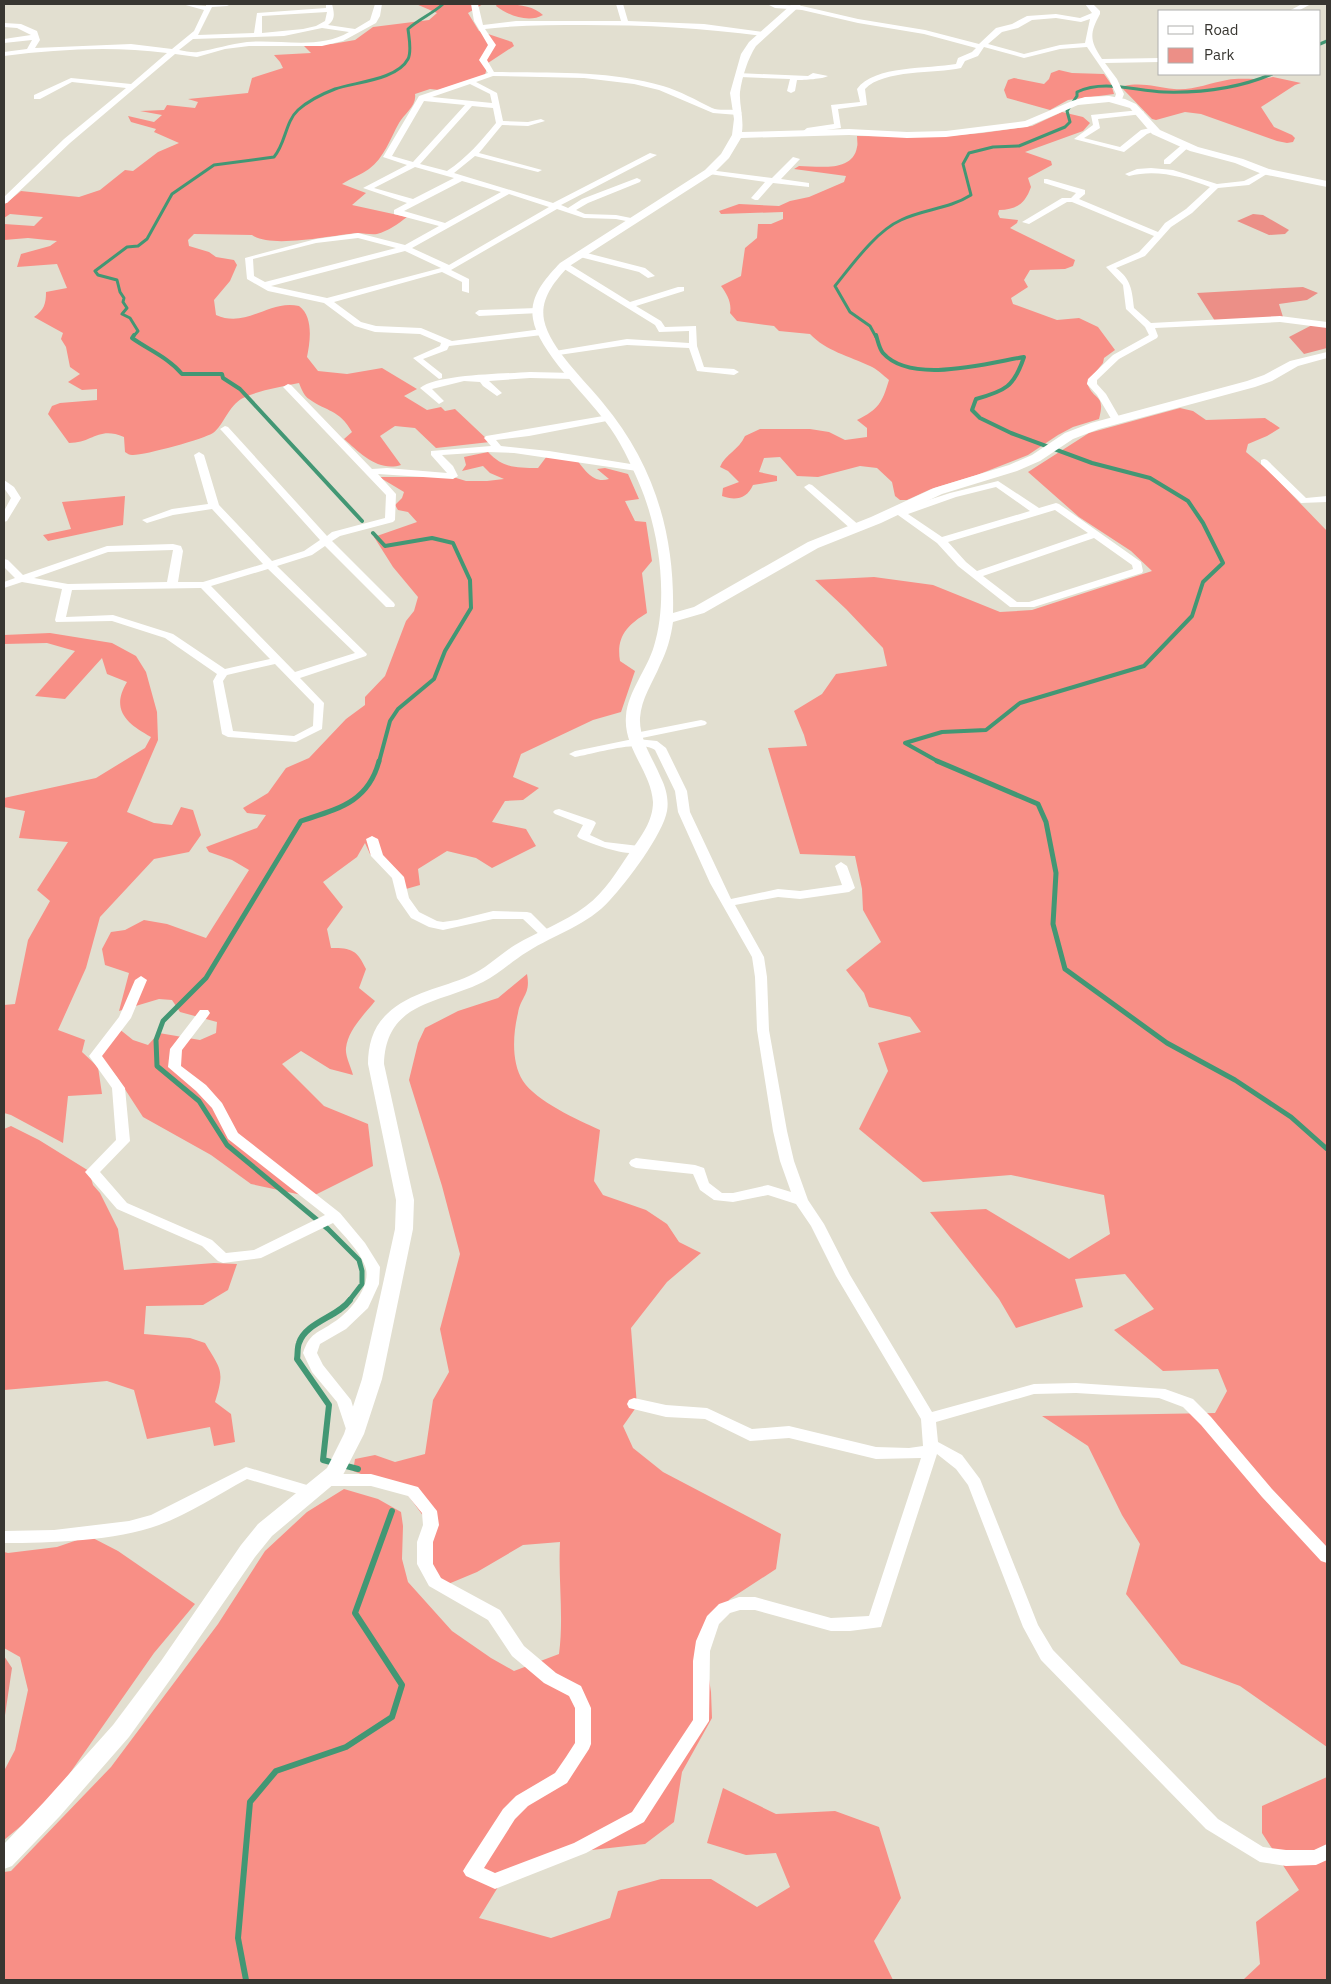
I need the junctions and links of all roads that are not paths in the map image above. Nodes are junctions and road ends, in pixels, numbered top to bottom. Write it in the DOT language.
graph roads {
  1 [pos="186,4"];
  2 [pos="227,4"];
  3 [pos="378,4"];
  4 [pos="474,4"];
  5 [pos="620,4"];
  6 [pos="771,4"];
  7 [pos="1089,4"];
  8 [pos="1307,4"];
  9 [pos="795,5"];
  10 [pos="208,6"];
  11 [pos="330,7"];
  12 [pos="1296,10"];
  13 [pos="1096,14"];
  14 [pos="625,23"];
  15 [pos="4,25"];
  16 [pos="323,26"];
  17 [pos="481,27"];
  18 [pos="951,30"];
  19 [pos="356,31"];
  20 [pos="924,32"];
  21 [pos="258,34"];
  22 [pos="763,34"];
  23 [pos="35,36"];
  24 [pos="191,37"];
  25 [pos="4,41"];
  26 [pos="1089,45"];
  27 [pos="981,46"];
  28 [pos="30,50"];
  29 [pos="174,52"];
  30 [pos="4,54"];
  31 [pos="1101,60"];
  32 [pos="1158,60"];
  33 [pos="492,74"];
  34 [pos="740,75"];
  35 [pos="824,76"];
  36 [pos="794,78"];
  37 [pos="471,82"];
  38 [pos="131,86"];
  39 [pos="791,92"];
  40 [pos="37,97"];
  41 [pos="1119,97"];
  42 [pos="422,98"];
  43 [pos="470,104"];
  44 [pos="497,106"];
  45 [pos="1140,112"];
  46 [pos="738,113"];
  47 [pos="541,121"];
  48 [pos="500,123"];
  49 [pos="1152,128"];
  50 [pos="805,134"];
  51 [pos="737,135"];
  52 [pos="1187,145"];
  53 [pos="475,154"];
  54 [pos="653,155"];
  55 [pos="796,159"];
  56 [pos="1167,162"];
  57 [pos="414,164"];
  58 [pos="538,170"];
  59 [pos="709,172"];
  60 [pos="1266,172"];
  61 [pos="448,174"];
  62 [pos="1129,174"];
  63 [pos="461,178"];
  64 [pos="637,180"];
  65 [pos="770,181"];
  66 [pos="1047,182"];
  67 [pos="1327,184"];
  68 [pos="806,186"];
  69 [pos="1216,186"];
  70 [pos="508,191"];
  71 [pos="755,198"];
  72 [pos="1073,200"];
  73 [pos="4,201"];
  74 [pos="414,202"];
  75 [pos="554,207"];
  76 [pos="569,211"];
  77 [pos="633,221"];
  78 [pos="1026,222"];
  79 [pos="446,226"];
  80 [pos="1158,235"];
  81 [pos="406,248"];
  82 [pos="579,254"];
  83 [pos="564,266"];
  84 [pos="446,269"];
  85 [pos="651,276"];
  86 [pos="264,285"];
  87 [pos="681,289"];
  88 [pos="466,291"];
  89 [pos="328,301"];
  90 [pos="630,305"];
  91 [pos="537,311"];
  92 [pos="479,313"];
  93 [pos="1149,326"];
  94 [pos="1327,326"];
  95 [pos="542,332"];
  96 [pos="446,342"];
  97 [pos="693,346"];
  98 [pos="555,354"];
  99 [pos="1327,355"];
  100 [pos="734,372"];
  101 [pos="439,376"];
  102 [pos="574,376"];
  103 [pos="483,379"];
  104 [pos="288,387"];
  105 [pos="497,393"];
  106 [pos="439,401"];
  107 [pos="609,418"];
  108 [pos="1116,420"];
  109 [pos="225,429"];
  110 [pos="1069,436"];
  111 [pos="498,449"];
  112 [pos="199,455"];
  113 [pos="1264,462"];
  114 [pos="637,468"];
  115 [pos="370,472"];
  116 [pos="4,483"];
  117 [pos="809,487"];
  118 [pos="1327,499"];
  119 [pos="214,506"];
  120 [pos="898,512"];
  121 [pos="1039,512"];
  122 [pos="4,519"];
  123 [pos="148,520"];
  124 [pos="856,528"];
  125 [pos="1096,534"];
  126 [pos="325,540"];
  127 [pos="941,542"];
  128 [pos="4,562"];
  129 [pos="271,566"];
  130 [pos="976,575"];
  131 [pos="22,578"];
  132 [pos="4,585"];
  133 [pos="172,585"];
  134 [pos="204,585"];
  135 [pos="68,587"];
  136 [pos="390,605"];
  137 [pos="667,619"];
  138 [pos="277,660"];
  139 [pos="223,673"];
  140 [pos="294,676"];
  141 [pos="701,723"];
  142 [pos="635,739"];
  143 [pos="575,754"];
  144 [pos="558,812"];
  145 [pos="372,839"];
  146 [pos="639,850"];
  147 [pos="841,866"];
  148 [pos="728,903"];
  149 [pos="546,934"];
  150 [pos="141,980"];
  151 [pos="204,1013"];
  152 [pos="636,1163"];
  153 [pos="802,1201"];
  154 [pos="335,1216"];
  155 [pos="634,1404"];
  156 [pos="928,1419"];
  157 [pos="354,1434"];
  158 [pos="931,1448"];
  159 [pos="343,1454"];
  160 [pos="324,1482"];
  161 [pos="4,1537"];
  162 [pos="1327,1557"];
  163 [pos="1327,1850"];
  164 [pos="4,1859"];
  1 -- 10 [label="street"];
  2 -- 10 [label="street"];
  3 -- 19 [label="street"];
  4 -- 17 [label="street"];
  5 -- 14 [label="street"];
  6 -- 9 [label="street"];
  7 -- 13 [label="street"];
  8 -- 12 [label="street"];
  9 -- 20 [label="street"];
  9 -- 22 [label="street"];
  10 -- 24 [label="street"];
  11 -- 16 [label="street"];
  11 -- 21 [label="street"];
  13 -- 26 [label="street"];
  13 -- 27 [label="street"];
  14 -- 17 [label="street"];
  14 -- 22 [label="street"];
  15 -- 23 [label="street"];
  16 -- 19 [label="street"];
  16 -- 21 [label="street"];
  17 -- 33 [label="street"];
  18 -- 20 [label="street"];
  19 -- 29 [label="street"];
  20 -- 27 [label="street"];
  21 -- 24 [label="street"];
  22 -- 34 [label="street"];
  23 -- 25 [label="street"];
  23 -- 28 [label="street"];
  24 -- 29 [label="street"];
  26 -- 27 [label="street"];
  26 -- 31 [label="street"];
  27 -- 50 [label="street"];
  28 -- 29 [label="street"];
  28 -- 30 [label="street"];
  29 -- 38 [label="street"];
  31 -- 32 [label="street"];
  31 -- 41 [label="street"];
  33 -- 37 [label="street"];
  33 -- 46 [label="street"];
  34 -- 36 [label="street"];
  34 -- 46 [label="street"];
  35 -- 36 [label="street"];
  36 -- 39 [label="street"];
  37 -- 42 [label="street"];
  37 -- 44 [label="street"];
  38 -- 40 [label="street"];
  38 -- 73 [label="street"];
  41 -- 45 [label="street"];
  41 -- 50 [label="street"];
  42 -- 43 [label="street"];
  42 -- 57 [label="street"];
  43 -- 44 [label="street"];
  43 -- 57 [label="street"];
  44 -- 48 [label="street"];
  45 -- 49 [label="street"];
  45 -- 49 [label="street"];
  46 -- 51 [label="street"];
  47 -- 48 [label="street"];
  48 -- 53 [label="street"];
  49 -- 52 [label="street"];
  50 -- 51 [label="street"];
  51 -- 59 [label="street"];
  52 -- 56 [label="street"];
  52 -- 60 [label="street"];
  53 -- 58 [label="street"];
  53 -- 61 [label="street"];
  54 -- 75 [label="street"];
  55 -- 65 [label="street"];
  57 -- 61 [label="street"];
  57 -- 74 [label="street"];
  59 -- 65 [label="street"];
  59 -- 77 [label="street"];
  60 -- 67 [label="street"];
  60 -- 69 [label="street"];
  61 -- 63 [label="street"];
  62 -- 69 [label="street"];
  63 -- 70 [label="street"];
  63 -- 74 [label="street"];
  64 -- 76 [label="street"];
  65 -- 68 [label="street"];
  65 -- 71 [label="street"];
  66 -- 72 [label="street"];
  69 -- 80 [label="street"];
  70 -- 75 [label="street"];
  70 -- 79 [label="street"];
  72 -- 78 [label="street"];
  72 -- 80 [label="street"];
  74 -- 79 [label="street"];
  75 -- 76 [label="street"];
  75 -- 84 [label="street"];
  76 -- 77 [label="street"];
  77 -- 82 [label="street"];
  79 -- 81 [label="street"];
  80 -- 93 [label="street"];
  81 -- 84 [label="street"];
  81 -- 86 [label="street"];
  81 -- 86 [label="street"];
  82 -- 83 [label="street"];
  82 -- 85 [label="street"];
  83 -- 90 [label="street"];
  83 -- 91 [label="street"];
  84 -- 88 [label="street"];
  84 -- 89 [label="street"];
  86 -- 89 [label="street"];
  87 -- 90 [label="street"];
  89 -- 96 [label="street"];
  90 -- 97 [label="street"];
  91 -- 92 [label="street"];
  91 -- 95 [label="street"];
  93 -- 94 [label="street"];
  93 -- 108 [label="street"];
  95 -- 96 [label="street"];
  95 -- 98 [label="street"];
  96 -- 101 [label="street"];
  97 -- 98 [label="street"];
  97 -- 100 [label="street"];
  98 -- 102 [label="street"];
  99 -- 108 [label="street"];
  102 -- 103 [label="street"];
  102 -- 107 [label="street"];
  103 -- 105 [label="street"];
  103 -- 106 [label="street"];
  104 -- 115 [label="street"];
  107 -- 111 [label="street"];
  107 -- 114 [label="street"];
  108 -- 110 [label="street"];
  109 -- 126 [label="street"];
  110 -- 120 [label="street"];
  111 -- 114 [label="street"];
  111 -- 115 [label="street"];
  112 -- 119 [label="street"];
  113 -- 118 [label="street"];
  114 -- 137 [label="street"];
  115 -- 126 [label="street"];
  116 -- 122 [label="street"];
  117 -- 124 [label="street"];
  119 -- 123 [label="street"];
  119 -- 129 [label="street"];
  120 -- 121 [label="street"];
  120 -- 124 [label="street"];
  120 -- 127 [label="street"];
  121 -- 125 [label="street"];
  121 -- 127 [label="street"];
  124 -- 137 [label="street"];
  125 -- 130 [label="street"];
  125 -- 130 [label="street"];
  126 -- 129 [label="street"];
  126 -- 136 [label="street"];
  127 -- 130 [label="street"];
  128 -- 131 [label="street"];
  129 -- 134 [label="street"];
  129 -- 140 [label="street"];
  131 -- 132 [label="street"];
  131 -- 133 [label="street"];
  131 -- 135 [label="street"];
  133 -- 134 [label="street"];
  133 -- 135 [label="street"];
  134 -- 138 [label="street"];
  135 -- 139 [label="street"];
  137 -- 142 [label="street"];
  138 -- 139 [label="street"];
  138 -- 140 [label="street"];
  139 -- 140 [label="street"];
  141 -- 142 [label="street"];
  142 -- 143 [label="street"];
  142 -- 146 [label="street"];
  142 -- 148 [label="street"];
  144 -- 146 [label="street"];
  145 -- 149 [label="street"];
  146 -- 149 [label="street"];
  147 -- 148 [label="street"];
  148 -- 153 [label="street"];
  149 -- 157 [label="street"];
  150 -- 154 [label="street"];
  151 -- 154 [label="street"];
  152 -- 153 [label="street"];
  153 -- 156 [label="street"];
  154 -- 157 [label="street"];
  155 -- 158 [label="street"];
  156 -- 158 [label="street"];
  156 -- 162 [label="street"];
  157 -- 159 [label="street"];
  158 -- 160 [label="street"];
  158 -- 163 [label="street"];
  159 -- 160 [label="street"];
  160 -- 161 [label="street"];
  160 -- 164 [label="street"];
}
